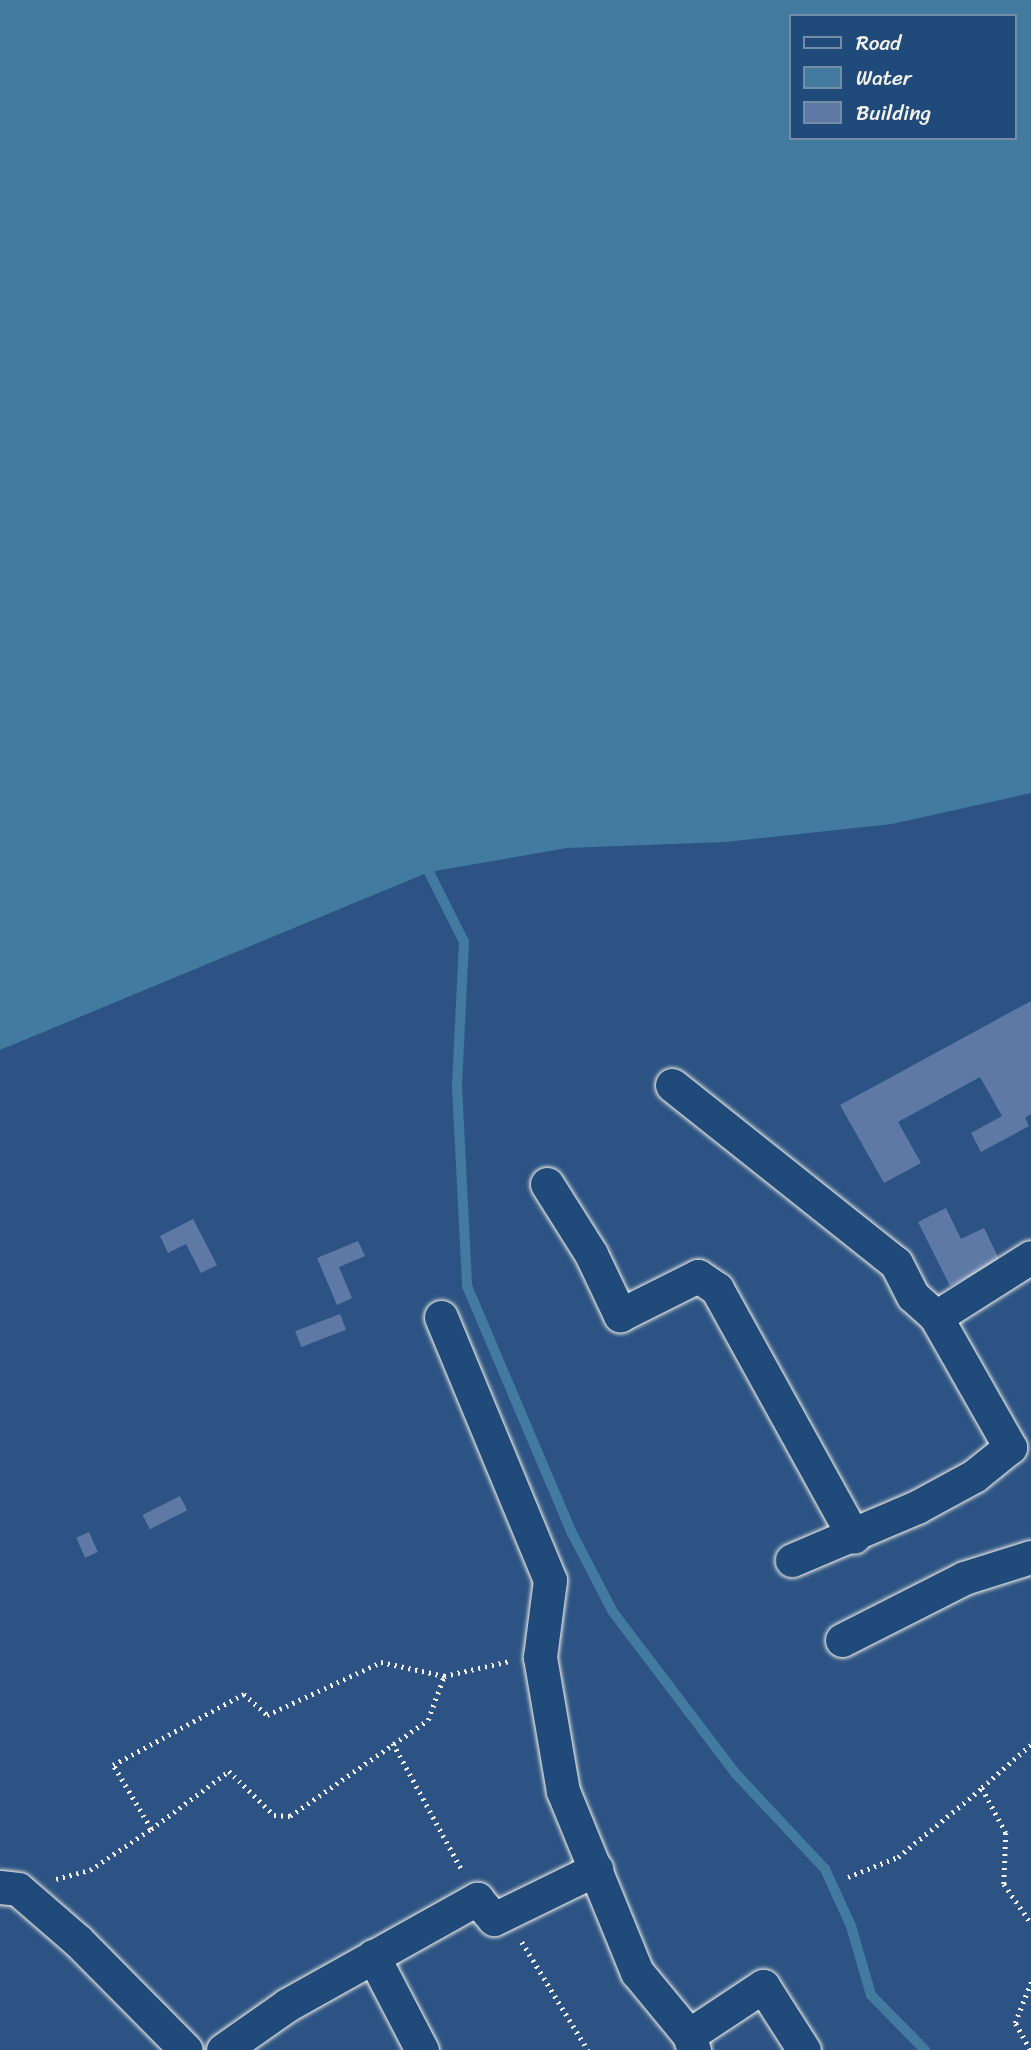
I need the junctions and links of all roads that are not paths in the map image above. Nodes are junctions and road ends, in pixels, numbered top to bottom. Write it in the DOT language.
graph roads {
  1 [pos="672,1085"];
  2 [pos="547,1184"];
  3 [pos="1031,1257"];
  4 [pos="441,1317"];
  5 [pos="936,1317"];
  6 [pos="854,1536"];
  7 [pos="1031,1557"];
  8 [pos="792,1560"];
  9 [pos="842,1640"];
  10 [pos="596,1868"];
  11 [pos="9,1888"];
  12 [pos="373,1956"];
  13 [pos="692,2043"];
  14 [pos="186,2050"];
  15 [pos="223,2050"];
  16 [pos="422,2050"];
  17 [pos="804,2050"];
  1 -- 5 [label="street"];
  2 -- 6 [label="street"];
  3 -- 5 [label="street"];
  4 -- 10 [label="street"];
  5 -- 6 [label="street"];
  6 -- 8 [label="street"];
  7 -- 9 [label="street"];
  10 -- 12 [label="street"];
  10 -- 13 [label="street"];
  11 -- 14 [label="street"];
  12 -- 15 [label="street"];
  12 -- 16 [label="street"];
  13 -- 17 [label="street"];
}
